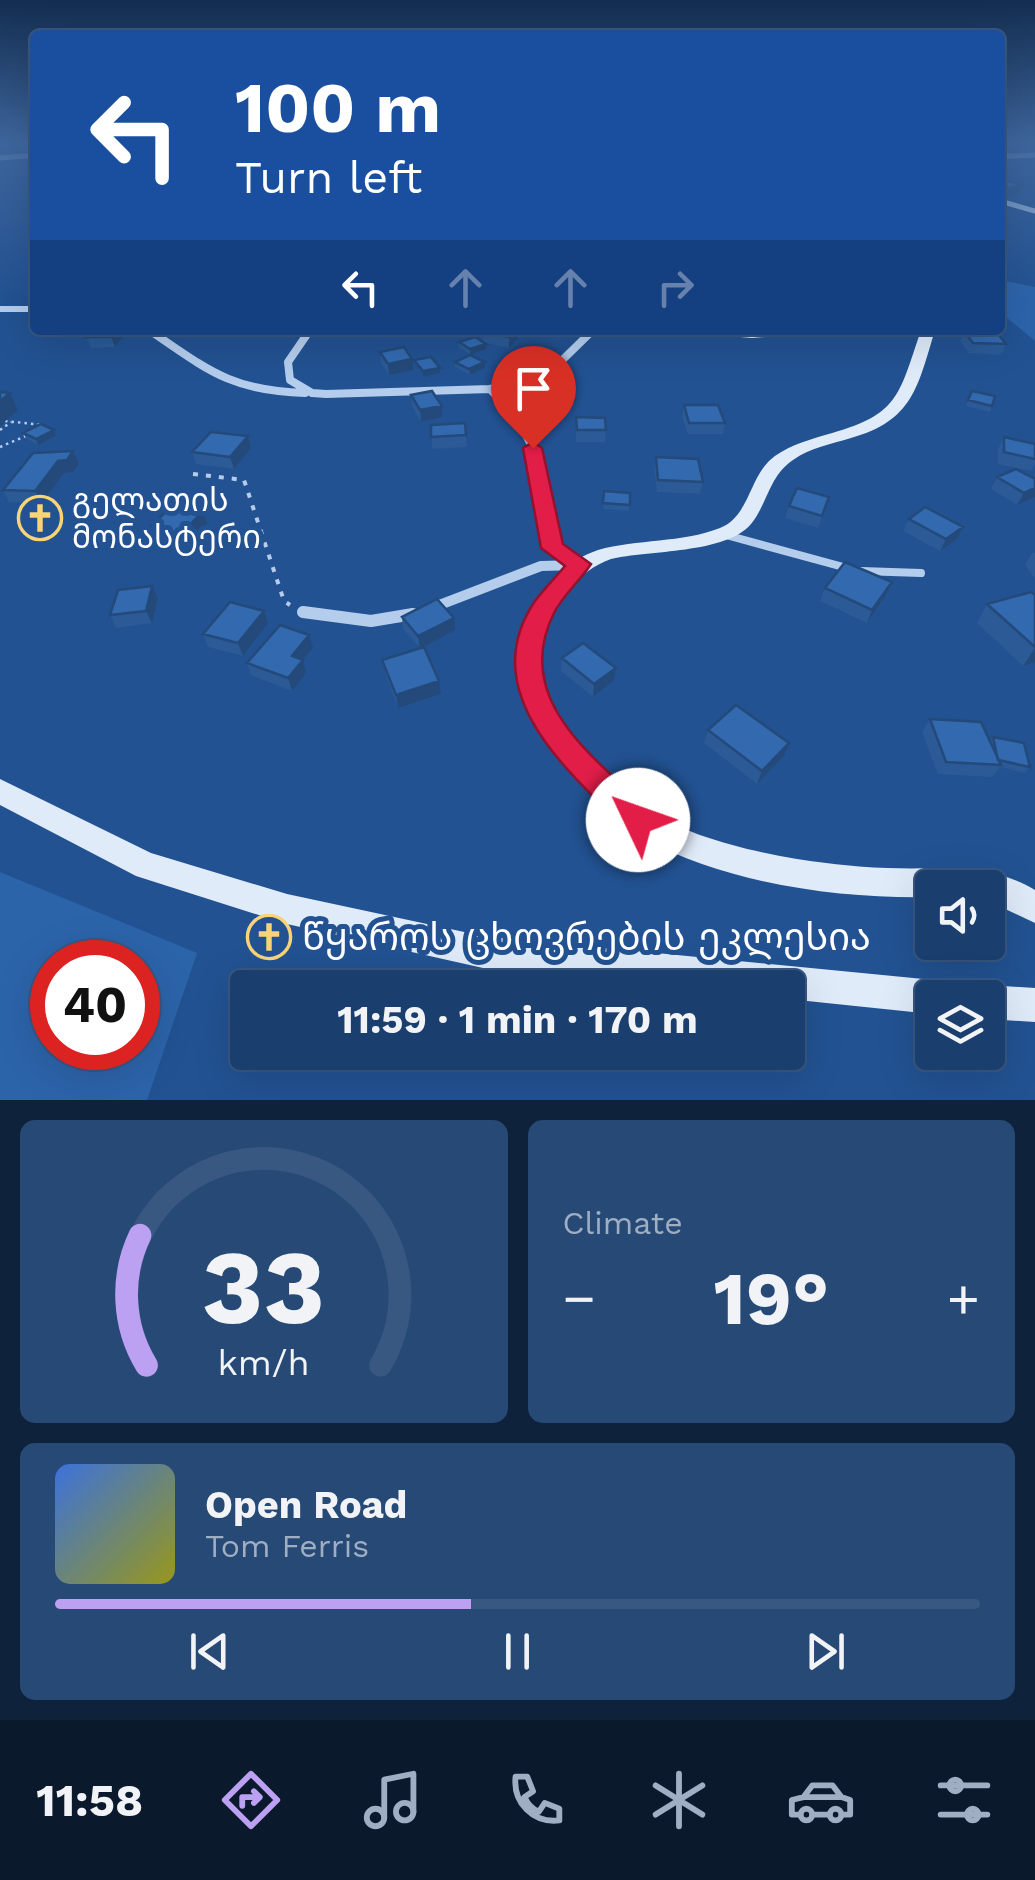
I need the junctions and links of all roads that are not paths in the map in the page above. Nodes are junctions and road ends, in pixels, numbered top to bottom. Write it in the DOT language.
graph roads {
  1 [pos="1005,202"];
  2 [pos="1035,211"];
  3 [pos="0,309"];
  4 [pos="30,309"];
  5 [pos="156,335"];
  6 [pos="307,335"];
  7 [pos="588,335"];
  8 [pos="926,335"];
  9 [pos="490,389"];
  10 [pos="312,392"];
  11 [pos="723,534"];
  12 [pos="580,564"];
  13 [pos="922,573"];
  14 [pos="303,612"];
  15 [pos="0,791"];
  16 [pos="1035,908"];
  17 [pos="915,995"];
  18 [pos="1005,1003"];
  19 [pos="1035,1005"];
  1 -- 2 [label="street"];
  3 -- 4 [label="street"];
  5 -- 10 [label="street"];
  6 -- 10 [label="street"];
  7 -- 9 [label="street"];
  8 -- 11 [label="street"];
  9 -- 10 [label="street"];
  9 -- 12 [label="street"];
  11 -- 12 [label="street"];
  11 -- 13 [label="lane"];
  12 -- 14 [label="street"];
  12 -- 16 [label="street"];
  15 -- 17 [label="street"];
  18 -- 19 [label="street"];
}
